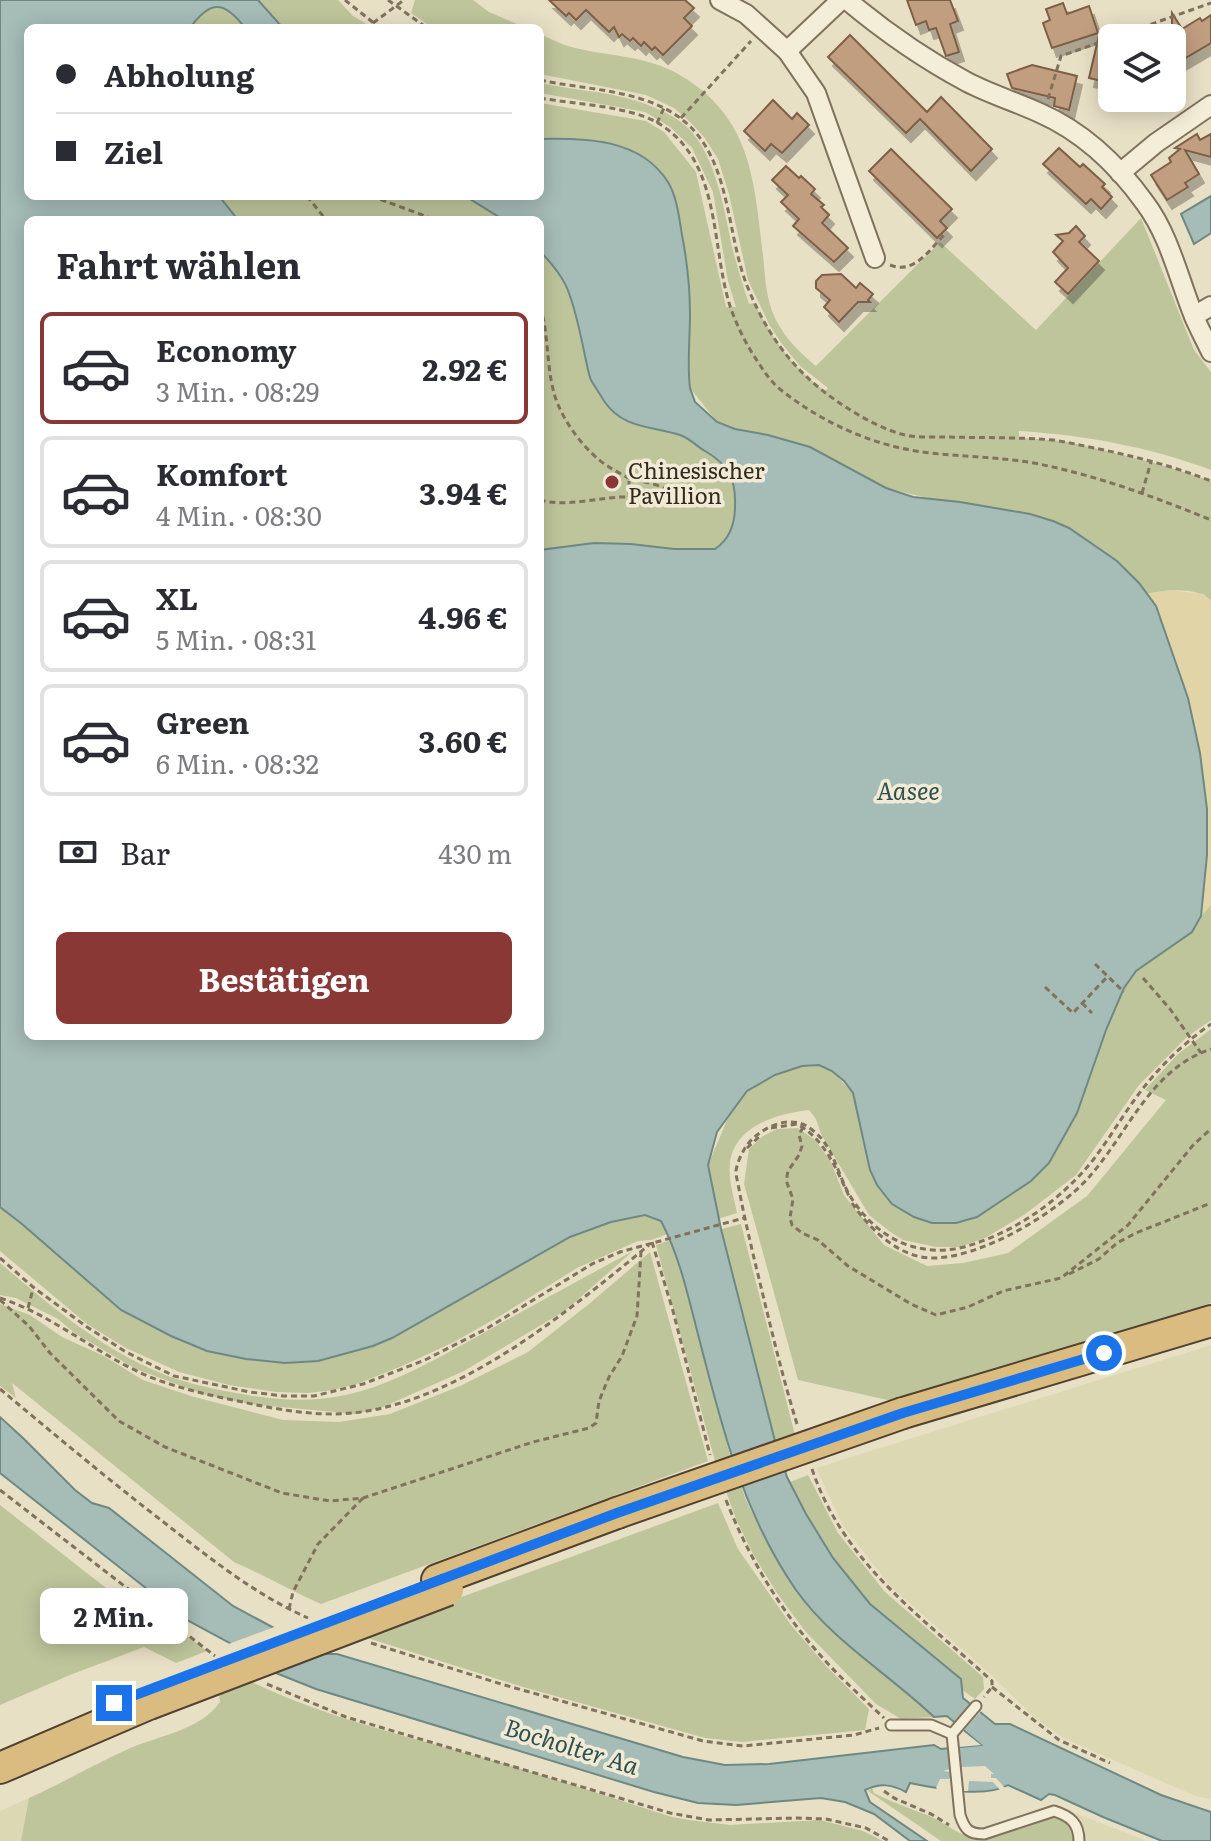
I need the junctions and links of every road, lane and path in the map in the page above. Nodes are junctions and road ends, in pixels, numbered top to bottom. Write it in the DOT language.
graph roads {
  1 [pos="345,0"];
  2 [pos="388,0"];
  3 [pos="404,0"];
  4 [pos="720,0"];
  5 [pos="844,0"];
  6 [pos="1211,3"];
  7 [pos="395,5"];
  8 [pos="373,23"];
  9 [pos="421,24"];
  10 [pos="762,29"];
  11 [pos="787,51"];
  12 [pos="544,81"];
  13 [pos="544,99"];
  14 [pos="1211,105"];
  15 [pos="664,108"];
  16 [pos="1043,114"];
  17 [pos="680,118"];
  18 [pos="657,123"];
  19 [pos="1120,173"];
  20 [pos="310,200"];
  21 [pos="382,200"];
  22 [pos="323,216"];
  23 [pos="425,216"];
  24 [pos="945,234"];
  25 [pos="875,258"];
  26 [pos="1211,306"];
  27 [pos="1194,316"];
  28 [pos="544,320"];
  29 [pos="1211,352"];
  30 [pos="1151,462"];
  31 [pos="629,478"];
  32 [pos="1211,481"];
  33 [pos="1142,493"];
  34 [pos="629,497"];
  35 [pos="544,501"];
  36 [pos="1211,520"];
  37 [pos="1095,964"];
  38 [pos="1108,976"];
  39 [pos="1143,978"];
  40 [pos="1045,987"];
  41 [pos="1124,992"];
  42 [pos="1082,1003"];
  43 [pos="1092,1013"];
  44 [pos="1211,1024"];
  45 [pos="1191,1039"];
  46 [pos="1211,1049"];
  47 [pos="1201,1053"];
  48 [pos="804,1126"];
  49 [pos="1211,1129"];
  50 [pos="1073,1182"];
  51 [pos="1076,1190"];
  52 [pos="1211,1203"];
  53 [pos="744,1218"];
  54 [pos="652,1242"];
  55 [pos="641,1252"];
  56 [pos="0,1258"];
  57 [pos="1061,1278"];
  58 [pos="33,1287"];
  59 [pos="0,1299"];
  60 [pos="28,1308"];
  61 [pos="1211,1321"];
  62 [pos="1211,1338"];
  63 [pos="906,1421"];
  64 [pos="799,1430"];
  65 [pos="809,1459"];
  66 [pos="713,1464"];
  67 [pos="722,1489"];
  68 [pos="0,1490"];
  69 [pos="363,1498"];
  70 [pos="289,1609"];
  71 [pos="223,1662"];
  72 [pos="263,1683"];
  73 [pos="992,1687"];
  74 [pos="146,1698"];
  75 [pos="976,1706"];
  76 [pos="891,1725"];
  77 [pos="955,1730"];
  78 [pos="0,1750"];
  79 [pos="1110,1763"];
  80 [pos="0,1768"];
  81 [pos="884,1791"];
  82 [pos="964,1828"];
  83 [pos="889,1841"];
  84 [pos="1079,1841"];
  1 -- 8 [label="path"];
  2 -- 7 [label="path"];
  3 -- 7 [label="path"];
  4 -- 10 [label="street"];
  5 -- 11 [label="street"];
  5 -- 16 [label="street"];
  6 -- 16 [label="path"];
  7 -- 8 [label="path"];
  7 -- 9 [label="path"];
  10 -- 11 [label="street"];
  10 -- 17 [label="path"];
  11 -- 25 [label="street"];
  12 -- 15 [label="path"];
  13 -- 18 [label="path"];
  14 -- 19 [label="street"];
  15 -- 17 [label="path"];
  15 -- 18 [label="path"];
  16 -- 19 [label="street"];
  17 -- 30 [label="path"];
  18 -- 33 [label="path"];
  19 -- 27 [label="street"];
  20 -- 22 [label="path"];
  21 -- 23 [label="path"];
  24 -- 25 [label="path"];
  26 -- 27 [label="street"];
  27 -- 29 [label="street"];
  28 -- 31 [label="path"];
  30 -- 32 [label="path"];
  30 -- 33 [label="path"];
  31 -- 34 [label="path"];
  31 -- 34 [label="path"];
  33 -- 36 [label="path"];
  34 -- 35 [label="path"];
  37 -- 38 [label="path"];
  38 -- 41 [label="path"];
  38 -- 42 [label="path"];
  39 -- 45 [label="path"];
  40 -- 42 [label="path"];
  42 -- 43 [label="path"];
  44 -- 45 [label="path"];
  45 -- 47 [label="path"];
  45 -- 50 [label="path"];
  46 -- 47 [label="path"];
  47 -- 51 [label="path"];
  48 -- 50 [label="path"];
  48 -- 51 [label="path"];
  48 -- 53 [label="path"];
  48 -- 57 [label="path"];
  49 -- 57 [label="path"];
  50 -- 51 [label="path"];
  52 -- 57 [label="path"];
  53 -- 54 [label="path"];
  53 -- 64 [label="path"];
  54 -- 55 [label="path"];
  54 -- 58 [label="path"];
  54 -- 66 [label="path"];
  55 -- 60 [label="path"];
  55 -- 69 [label="path"];
  56 -- 58 [label="path"];
  58 -- 60 [label="path"];
  59 -- 60 [label="path"];
  59 -- 69 [label="path"];
  61 -- 63 [label="highway"];
  62 -- 63 [label="highway"];
  63 -- 74 [label="highway, bridge"];
  65 -- 73 [label="path"];
  67 -- 76 [label="path"];
  68 -- 71 [label="path"];
  69 -- 70 [label="path"];
  72 -- 83 [label="path"];
  73 -- 75 [label="path"];
  73 -- 79 [label="path"];
  74 -- 78 [label="highway"];
  74 -- 80 [label="highway"];
  75 -- 77 [label="lane"];
  76 -- 77 [label="lane"];
  77 -- 82 [label="lane"];
  81 -- 82 [label="path"];
  82 -- 84 [label="lane"];
}
